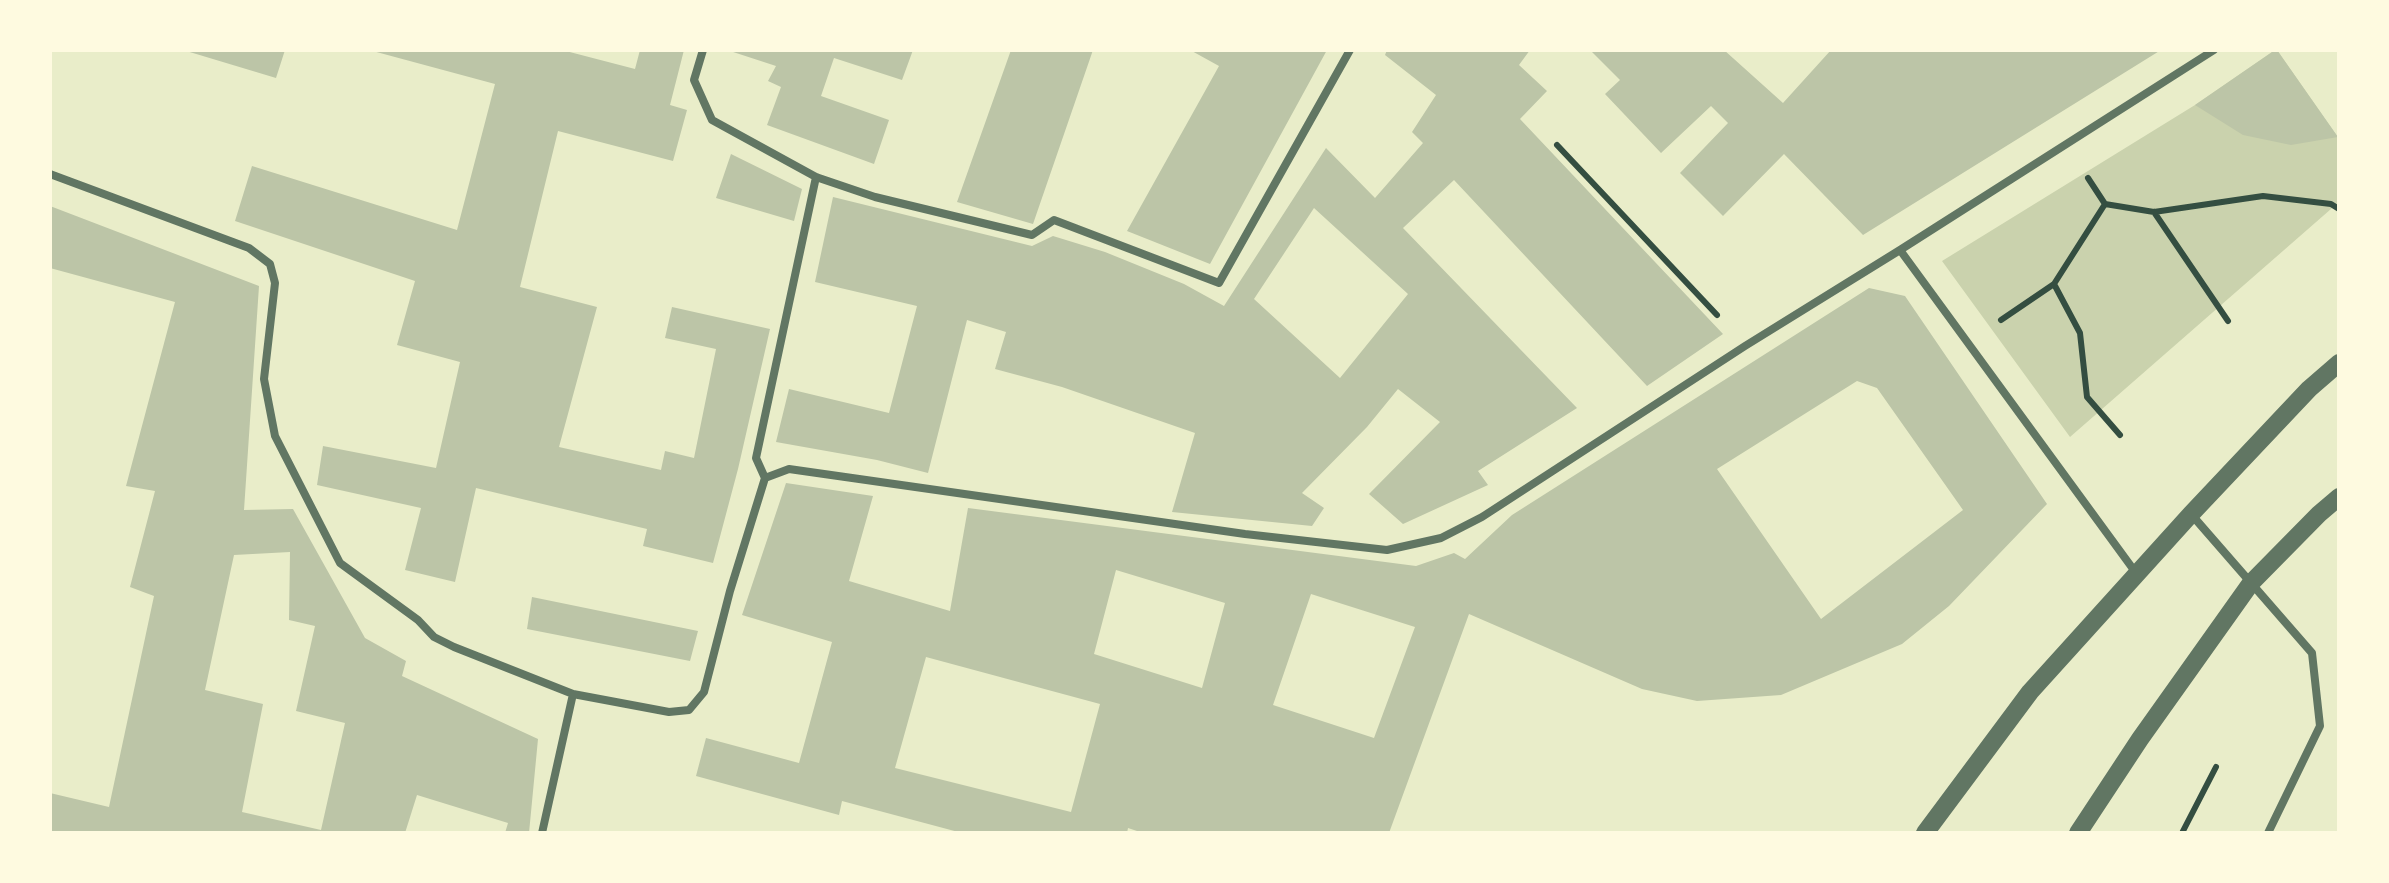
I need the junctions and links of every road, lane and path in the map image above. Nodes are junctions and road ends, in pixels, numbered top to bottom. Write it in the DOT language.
graph roads {
  1 [pos="702,50"];
  2 [pos="1350,50"];
  3 [pos="2214,50"];
  4 [pos="1557,144"];
  5 [pos="50,174"];
  6 [pos="816,178"];
  7 [pos="2339,209"];
  8 [pos="2154,212"];
  9 [pos="1900,250"];
  10 [pos="2054,284"];
  11 [pos="2228,321"];
  12 [pos="1967,344"];
  13 [pos="1745,346"];
  14 [pos="2339,363"];
  15 [pos="2120,435"];
  16 [pos="766,478"];
  17 [pos="2339,497"];
  18 [pos="2191,514"];
  19 [pos="2136,573"];
  20 [pos="2251,583"];
  21 [pos="573,694"];
  22 [pos="2216,766"];
  23 [pos="542,833"];
  24 [pos="1925,833"];
  25 [pos="2078,833"];
  26 [pos="2182,833"];
  27 [pos="2268,833"];
  1 -- 6 [label="lane"];
  2 -- 6 [label="lane"];
  3 -- 9 [label="lane"];
  4 -- 13 [label="path"];
  5 -- 21 [label="lane"];
  6 -- 16 [label="lane"];
  7 -- 8 [label="path"];
  8 -- 10 [label="path"];
  8 -- 11 [label="path"];
  9 -- 12 [label="lane"];
  9 -- 13 [label="lane"];
  10 -- 12 [label="path"];
  10 -- 15 [label="path"];
  12 -- 19 [label="lane"];
  13 -- 16 [label="lane"];
  14 -- 18 [label="street"];
  16 -- 21 [label="lane"];
  17 -- 20 [label="street"];
  18 -- 19 [label="street"];
  18 -- 20 [label="lane"];
  19 -- 24 [label="street"];
  20 -- 25 [label="street"];
  20 -- 27 [label="lane"];
  21 -- 23 [label="lane"];
  22 -- 26 [label="path"];
}
